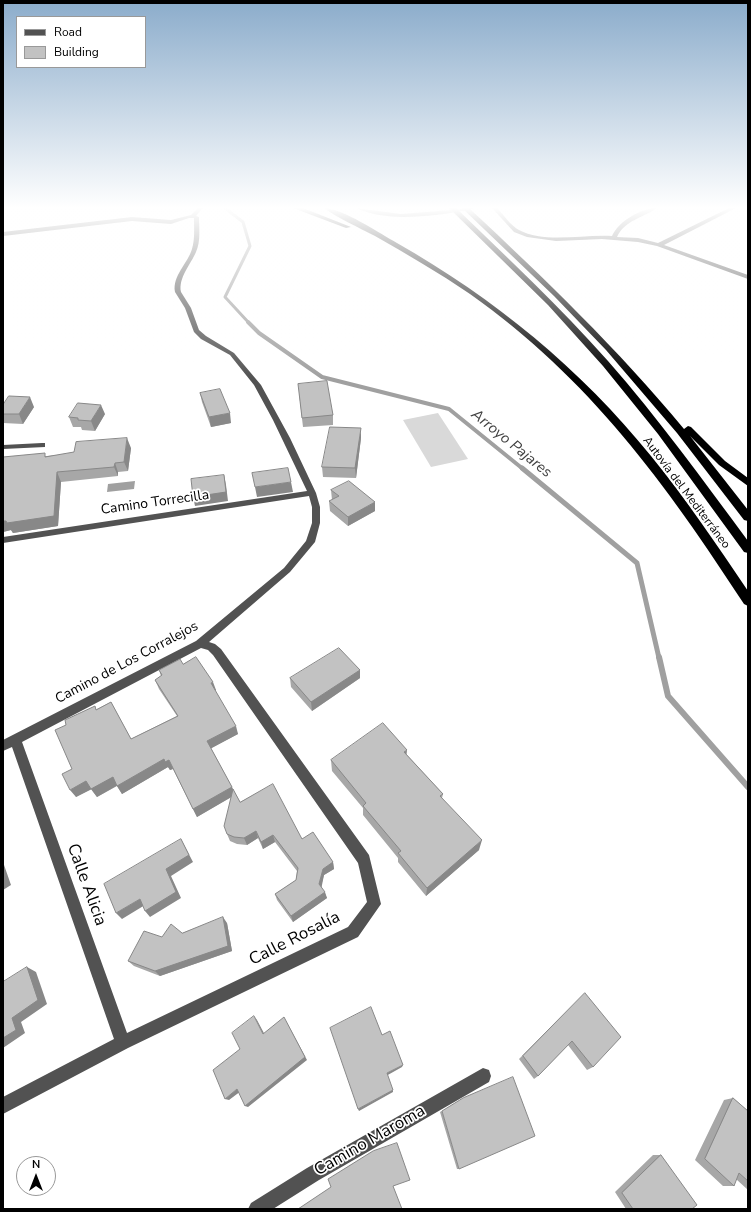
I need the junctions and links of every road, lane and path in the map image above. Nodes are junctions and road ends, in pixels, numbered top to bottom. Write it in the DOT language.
graph roads {
  1 [pos="185,265"];
  2 [pos="428,265"];
  3 [pos="511,265"];
  4 [pos="525,265"];
  5 [pos="713,265"];
  6 [pos="748,277"];
  7 [pos="664,411"];
  8 [pos="42,445"];
  9 [pos="3,447"];
  10 [pos="748,483"];
  11 [pos="312,493"];
  12 [pos="748,518"];
  13 [pos="3,540"];
  14 [pos="748,549"];
  15 [pos="748,601"];
  16 [pos="200,644"];
  17 [pos="9,743"];
  18 [pos="124,1043"];
  19 [pos="484,1076"];
  20 [pos="3,1106"];
  21 [pos="257,1209"];
  1 -- 11 [label="street, Camino de Los Corralejos"];
  2 -- 15 [label="highway, Autovía del Mediterráneo"];
  3 -- 14 [label="highway, Autovía del Mediterráneo"];
  4 -- 7 [label="highway"];
  5 -- 6 [label="street"];
  7 -- 10 [label="highway"];
  7 -- 12 [label="highway"];
  8 -- 9 [label="street"];
  11 -- 13 [label="street, Camino Torrecilla"];
  11 -- 16 [label="street, Camino de Los Corralejos"];
  16 -- 17 [label="street, Camino de Los Corralejos"];
  16 -- 18 [label="street, Calle Rosalía"];
  17 -- 18 [label="street, Calle Alicia"];
  18 -- 20 [label="street, Calle Rosalía"];
  19 -- 21 [label="street, Camino Maroma"];
}
